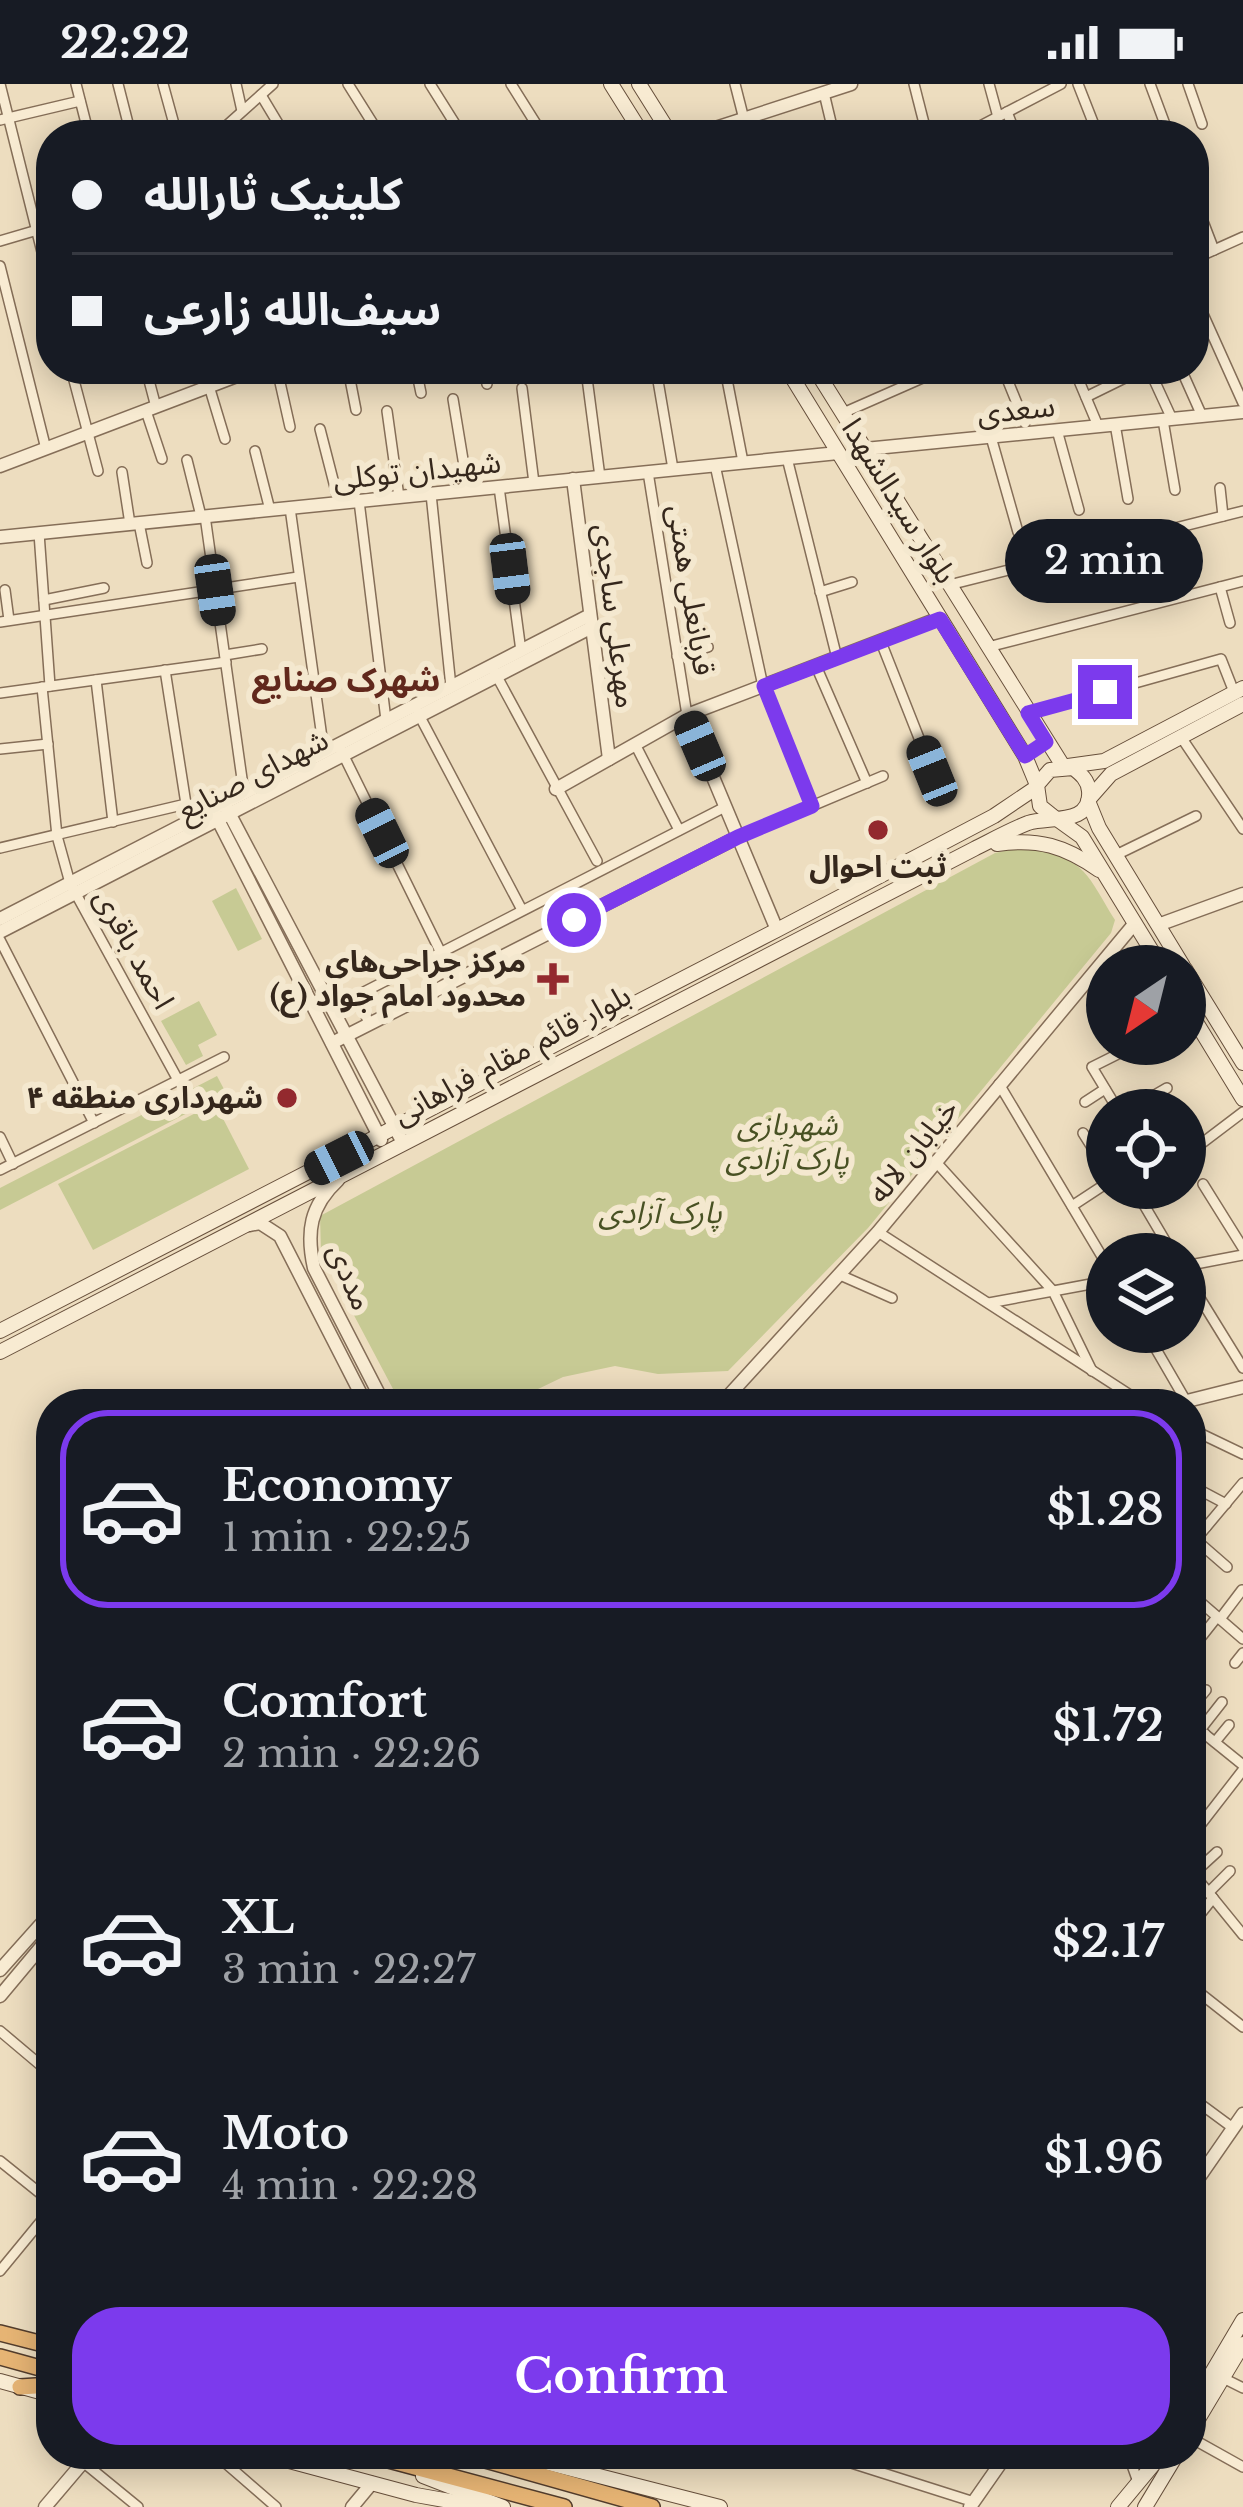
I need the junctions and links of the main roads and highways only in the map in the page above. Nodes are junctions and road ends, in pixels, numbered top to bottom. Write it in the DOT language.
graph roads {
  1 [pos="611,84"];
  2 [pos="639,84"];
  3 [pos="634,120"];
  4 [pos="661,120"];
  5 [pos="796,384"];
  6 [pos="825,384"];
  7 [pos="1240,695"];
  8 [pos="1046,742"];
  9 [pos="1025,756"];
  10 [pos="1064,766"];
  11 [pos="1037,786"];
  12 [pos="1088,800"];
  13 [pos="1056,818"];
  14 [pos="1099,828"];
  15 [pos="1082,837"];
  16 [pos="974,849"];
  17 [pos="1105,874"];
  18 [pos="1148,945"];
  19 [pos="1170,945"];
  20 [pos="1206,1003"];
  21 [pos="1206,1042"];
  22 [pos="1243,1064"];
  23 [pos="1243,1099"];
  24 [pos="399,1136"];
  25 [pos="383,1144"];
  26 [pos="0,1331"];
  27 [pos="0,1352"];
  28 [pos="1243,2320"];
  29 [pos="0,2333"];
  30 [pos="36,2342"];
  31 [pos="1243,2344"];
  32 [pos="0,2357"];
  33 [pos="36,2367"];
  34 [pos="0,2381"];
  35 [pos="1206,2383"];
  36 [pos="36,2386"];
  37 [pos="20,2387"];
  38 [pos="36,2392"];
  39 [pos="1206,2408"];
  40 [pos="319,2469"];
  41 [pos="406,2469"];
  42 [pos="422,2469"];
  43 [pos="517,2469"];
  44 [pos="572,2469"];
  45 [pos="1150,2469"];
  46 [pos="1168,2469"];
  47 [pos="483,2507"];
  48 [pos="503,2507"];
  49 [pos="564,2507"];
  50 [pos="652,2507"];
  51 [pos="720,2507"];
  52 [pos="1118,2507"];
  53 [pos="1145,2507"];
  1 -- 3 [label="main road"];
  2 -- 4 [label="main road"];
  5 -- 9 [label="main road, بلوار سیدالشهدا"];
  6 -- 8 [label="main road, بلوار سیدالشهدا"];
  7 -- 10 [label="main road"];
  7 -- 12 [label="main road"];
  8 -- 9 [label="main road"];
  8 -- 10 [label="main road, بلوار سیدالشهدا"];
  9 -- 11 [label="main road, بلوار سیدالشهدا"];
  10 -- 11 [label="main road"];
  10 -- 12 [label="main road"];
  11 -- 13 [label="main road"];
  11 -- 24 [label="main road, بلوار قائم مقام فراهانی"];
  12 -- 13 [label="main road"];
  12 -- 14 [label="main road"];
  13 -- 15 [label="main road"];
  13 -- 16 [label="main road, بلوار قائم مقام فراهانی"];
  14 -- 15 [label="main road"];
  14 -- 19 [label="main road"];
  15 -- 17 [label="main road"];
  16 -- 17 [label="main road"];
  16 -- 24 [label="main road, بلوار قائم مقام فراهانی"];
  17 -- 18 [label="main road"];
  20 -- 22 [label="main road"];
  21 -- 23 [label="main road"];
  24 -- 25 [label="main road, بلوار قائم مقام فراهانی"];
  25 -- 26 [label="main road, بلوار قائم مقام فراهانی"];
  25 -- 27 [label="main road, بلوار قائم مقام فراهانی"];
  28 -- 35 [label="main road"];
  29 -- 30 [label="highway"];
  31 -- 39 [label="main road"];
  32 -- 33 [label="highway"];
  34 -- 37 [label="main road"];
  36 -- 37 [label="highway"];
  37 -- 38 [label="main road"];
  40 -- 47 [label="main road"];
  41 -- 48 [label="main road"];
  42 -- 49 [label="highway"];
  43 -- 50 [label="highway"];
  44 -- 51 [label="main road"];
  45 -- 52 [label="main road"];
  46 -- 53 [label="main road"];
}
